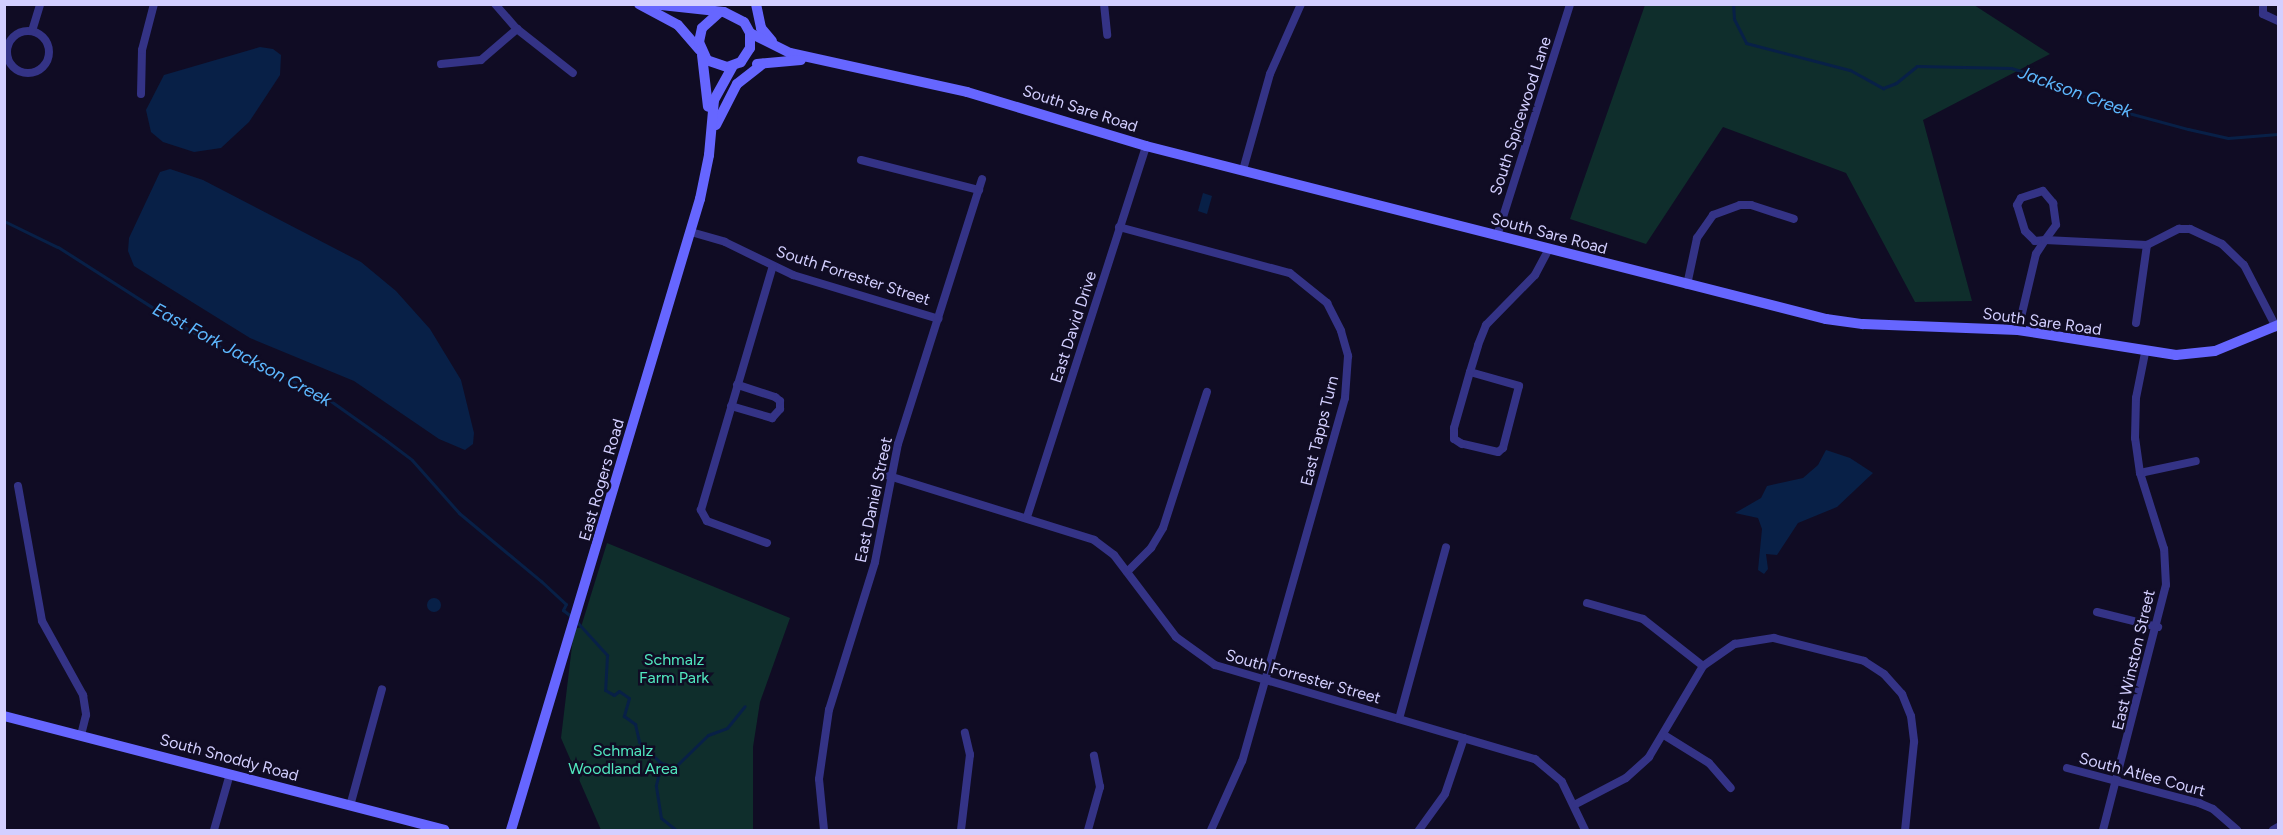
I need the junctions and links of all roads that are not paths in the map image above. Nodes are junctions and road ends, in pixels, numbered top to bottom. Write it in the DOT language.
graph roads {
  1 [pos="40,4"];
  2 [pos="154,4"];
  3 [pos="495,4"];
  4 [pos="651,4"];
  5 [pos="755,4"];
  6 [pos="1104,4"];
  7 [pos="1301,4"];
  8 [pos="1570,4"];
  9 [pos="2263,4"];
  10 [pos="639,5"];
  11 [pos="725,10"];
  12 [pos="2278,21"];
  13 [pos="517,29"];
  14 [pos="32,31"];
  15 [pos="749,31"];
  16 [pos="1107,35"];
  17 [pos="6,46"];
  18 [pos="784,51"];
  19 [pos="701,53"];
  20 [pos="820,60"];
  21 [pos="441,64"];
  22 [pos="736,64"];
  23 [pos="763,64"];
  24 [pos="573,73"];
  25 [pos="141,94"];
  26 [pos="710,135"];
  27 [pos="1146,146"];
  28 [pos="710,155"];
  29 [pos="861,160"];
  30 [pos="1243,170"];
  31 [pos="982,179"];
  32 [pos="979,190"];
  33 [pos="1794,219"];
  34 [pos="1119,227"];
  35 [pos="691,232"];
  36 [pos="1497,236"];
  37 [pos="2045,240"];
  38 [pos="2147,245"];
  39 [pos="1549,249"];
  40 [pos="773,266"];
  41 [pos="1687,285"];
  42 [pos="939,319"];
  43 [pos="2136,323"];
  44 [pos="2277,326"];
  45 [pos="2018,330"];
  46 [pos="2145,353"];
  47 [pos="1470,372"];
  48 [pos="737,385"];
  49 [pos="1206,392"];
  50 [pos="731,406"];
  51 [pos="2196,460"];
  52 [pos="2139,473"];
  53 [pos="889,476"];
  54 [pos="18,486"];
  55 [pos="1027,517"];
  56 [pos="767,543"];
  57 [pos="1446,548"];
  58 [pos="1127,572"];
  59 [pos="1587,603"];
  60 [pos="2097,612"];
  61 [pos="2158,627"];
  62 [pos="1703,666"];
  63 [pos="1265,680"];
  64 [pos="382,688"];
  65 [pos="4,716"];
  66 [pos="1399,719"];
  67 [pos="965,733"];
  68 [pos="81,735"];
  69 [pos="1664,735"];
  70 [pos="1464,738"];
  71 [pos="1094,756"];
  72 [pos="2067,768"];
  73 [pos="230,774"];
  74 [pos="2118,782"];
  75 [pos="1731,788"];
  76 [pos="1576,804"];
  77 [pos="350,806"];
  78 [pos="2278,827"];
  79 [pos="214,831"];
  80 [pos="445,831"];
  81 [pos="511,831"];
  82 [pos="824,831"];
  83 [pos="961,831"];
  84 [pos="1088,831"];
  85 [pos="1211,831"];
  86 [pos="1419,831"];
  87 [pos="1585,831"];
  88 [pos="1905,831"];
  89 [pos="2103,831"];
  90 [pos="2237,831"];
  91 [pos="2273,831"];
  1 -- 14 [label="street"];
  2 -- 25 [label="street"];
  3 -- 13 [label="street"];
  4 -- 10 [label="main road"];
  4 -- 11 [label="main road"];
  5 -- 15 [label="main road"];
  5 -- 18 [label="main road"];
  6 -- 16 [label="street"];
  7 -- 30 [label="street"];
  8 -- 36 [label="street, South Spicewood Lane"];
  9 -- 12 [label="street"];
  10 -- 19 [label="main road"];
  11 -- 15 [label="main road"];
  11 -- 19 [label="main road"];
  13 -- 21 [label="street"];
  13 -- 24 [label="street"];
  14 -- 17 [label="street"];
  14 -- 17 [label="street"];
  15 -- 18 [label="main road, South Sare Road"];
  15 -- 22 [label="main road"];
  18 -- 20 [label="main road, South Sare Road"];
  19 -- 22 [label="main road"];
  19 -- 26 [label="main road, East Rogers Road"];
  20 -- 23 [label="main road, South Sare Road"];
  20 -- 27 [label="main road, South Sare Road"];
  22 -- 23 [label="main road, South Sare Road"];
  22 -- 26 [label="main road, East Rogers Road"];
  23 -- 28 [label="main road"];
  26 -- 28 [label="main road, East Rogers Road"];
  27 -- 30 [label="main road, South Sare Road"];
  27 -- 34 [label="street, East David Drive"];
  28 -- 35 [label="main road, East Rogers Road"];
  29 -- 32 [label="street"];
  30 -- 36 [label="main road, South Sare Road"];
  31 -- 32 [label="street, East Daniel Street"];
  32 -- 42 [label="street, East Daniel Street"];
  33 -- 41 [label="street"];
  34 -- 55 [label="street, East David Drive"];
  34 -- 63 [label="street, East Tapps Turn"];
  35 -- 40 [label="street, South Forrester Street"];
  35 -- 81 [label="main road, East Rogers Road"];
  36 -- 39 [label="main road, South Sare Road"];
  37 -- 37 [label="street"];
  37 -- 38 [label="street"];
  37 -- 45 [label="street"];
  38 -- 43 [label="street"];
  38 -- 44 [label="street"];
  39 -- 41 [label="main road, South Sare Road"];
  39 -- 47 [label="street"];
  40 -- 42 [label="street, South Forrester Street"];
  40 -- 48 [label="street"];
  41 -- 45 [label="main road, South Sare Road"];
  42 -- 53 [label="street, East Daniel Street"];
  44 -- 46 [label="main road, South Sare Road"];
  45 -- 46 [label="main road, South Sare Road"];
  46 -- 52 [label="street, East Winston Street"];
  47 -- 47 [label="street"];
  48 -- 50 [label="street"];
  48 -- 50 [label="street"];
  49 -- 58 [label="street"];
  50 -- 56 [label="street"];
  51 -- 52 [label="street"];
  52 -- 61 [label="street, East Winston Street"];
  53 -- 55 [label="street, South Forrester Street"];
  53 -- 82 [label="street, East Daniel Street"];
  54 -- 68 [label="street"];
  55 -- 58 [label="street, South Forrester Street"];
  57 -- 66 [label="street"];
  58 -- 63 [label="street, South Forrester Street"];
  59 -- 62 [label="street"];
  60 -- 61 [label="street"];
  61 -- 74 [label="street, East Winston Street"];
  62 -- 69 [label="street"];
  62 -- 88 [label="street"];
  63 -- 66 [label="street, South Forrester Street"];
  63 -- 85 [label="street, East Tapps Turn"];
  64 -- 77 [label="street"];
  65 -- 68 [label="main road, South Snoddy Road"];
  66 -- 70 [label="street, South Forrester Street"];
  67 -- 83 [label="street"];
  68 -- 73 [label="main road, South Snoddy Road"];
  69 -- 75 [label="street"];
  69 -- 76 [label="street"];
  70 -- 76 [label="street, South Forrester Street"];
  70 -- 86 [label="street"];
  71 -- 84 [label="street"];
  72 -- 74 [label="street, South Atlee Court"];
  73 -- 77 [label="main road, South Snoddy Road"];
  73 -- 79 [label="street"];
  74 -- 89 [label="street, East Winston Street"];
  74 -- 90 [label="street, South Atlee Court"];
  76 -- 87 [label="street, South Forrester Street"];
  77 -- 80 [label="main road, South Snoddy Road"];
  78 -- 91 [label="street"];
}
